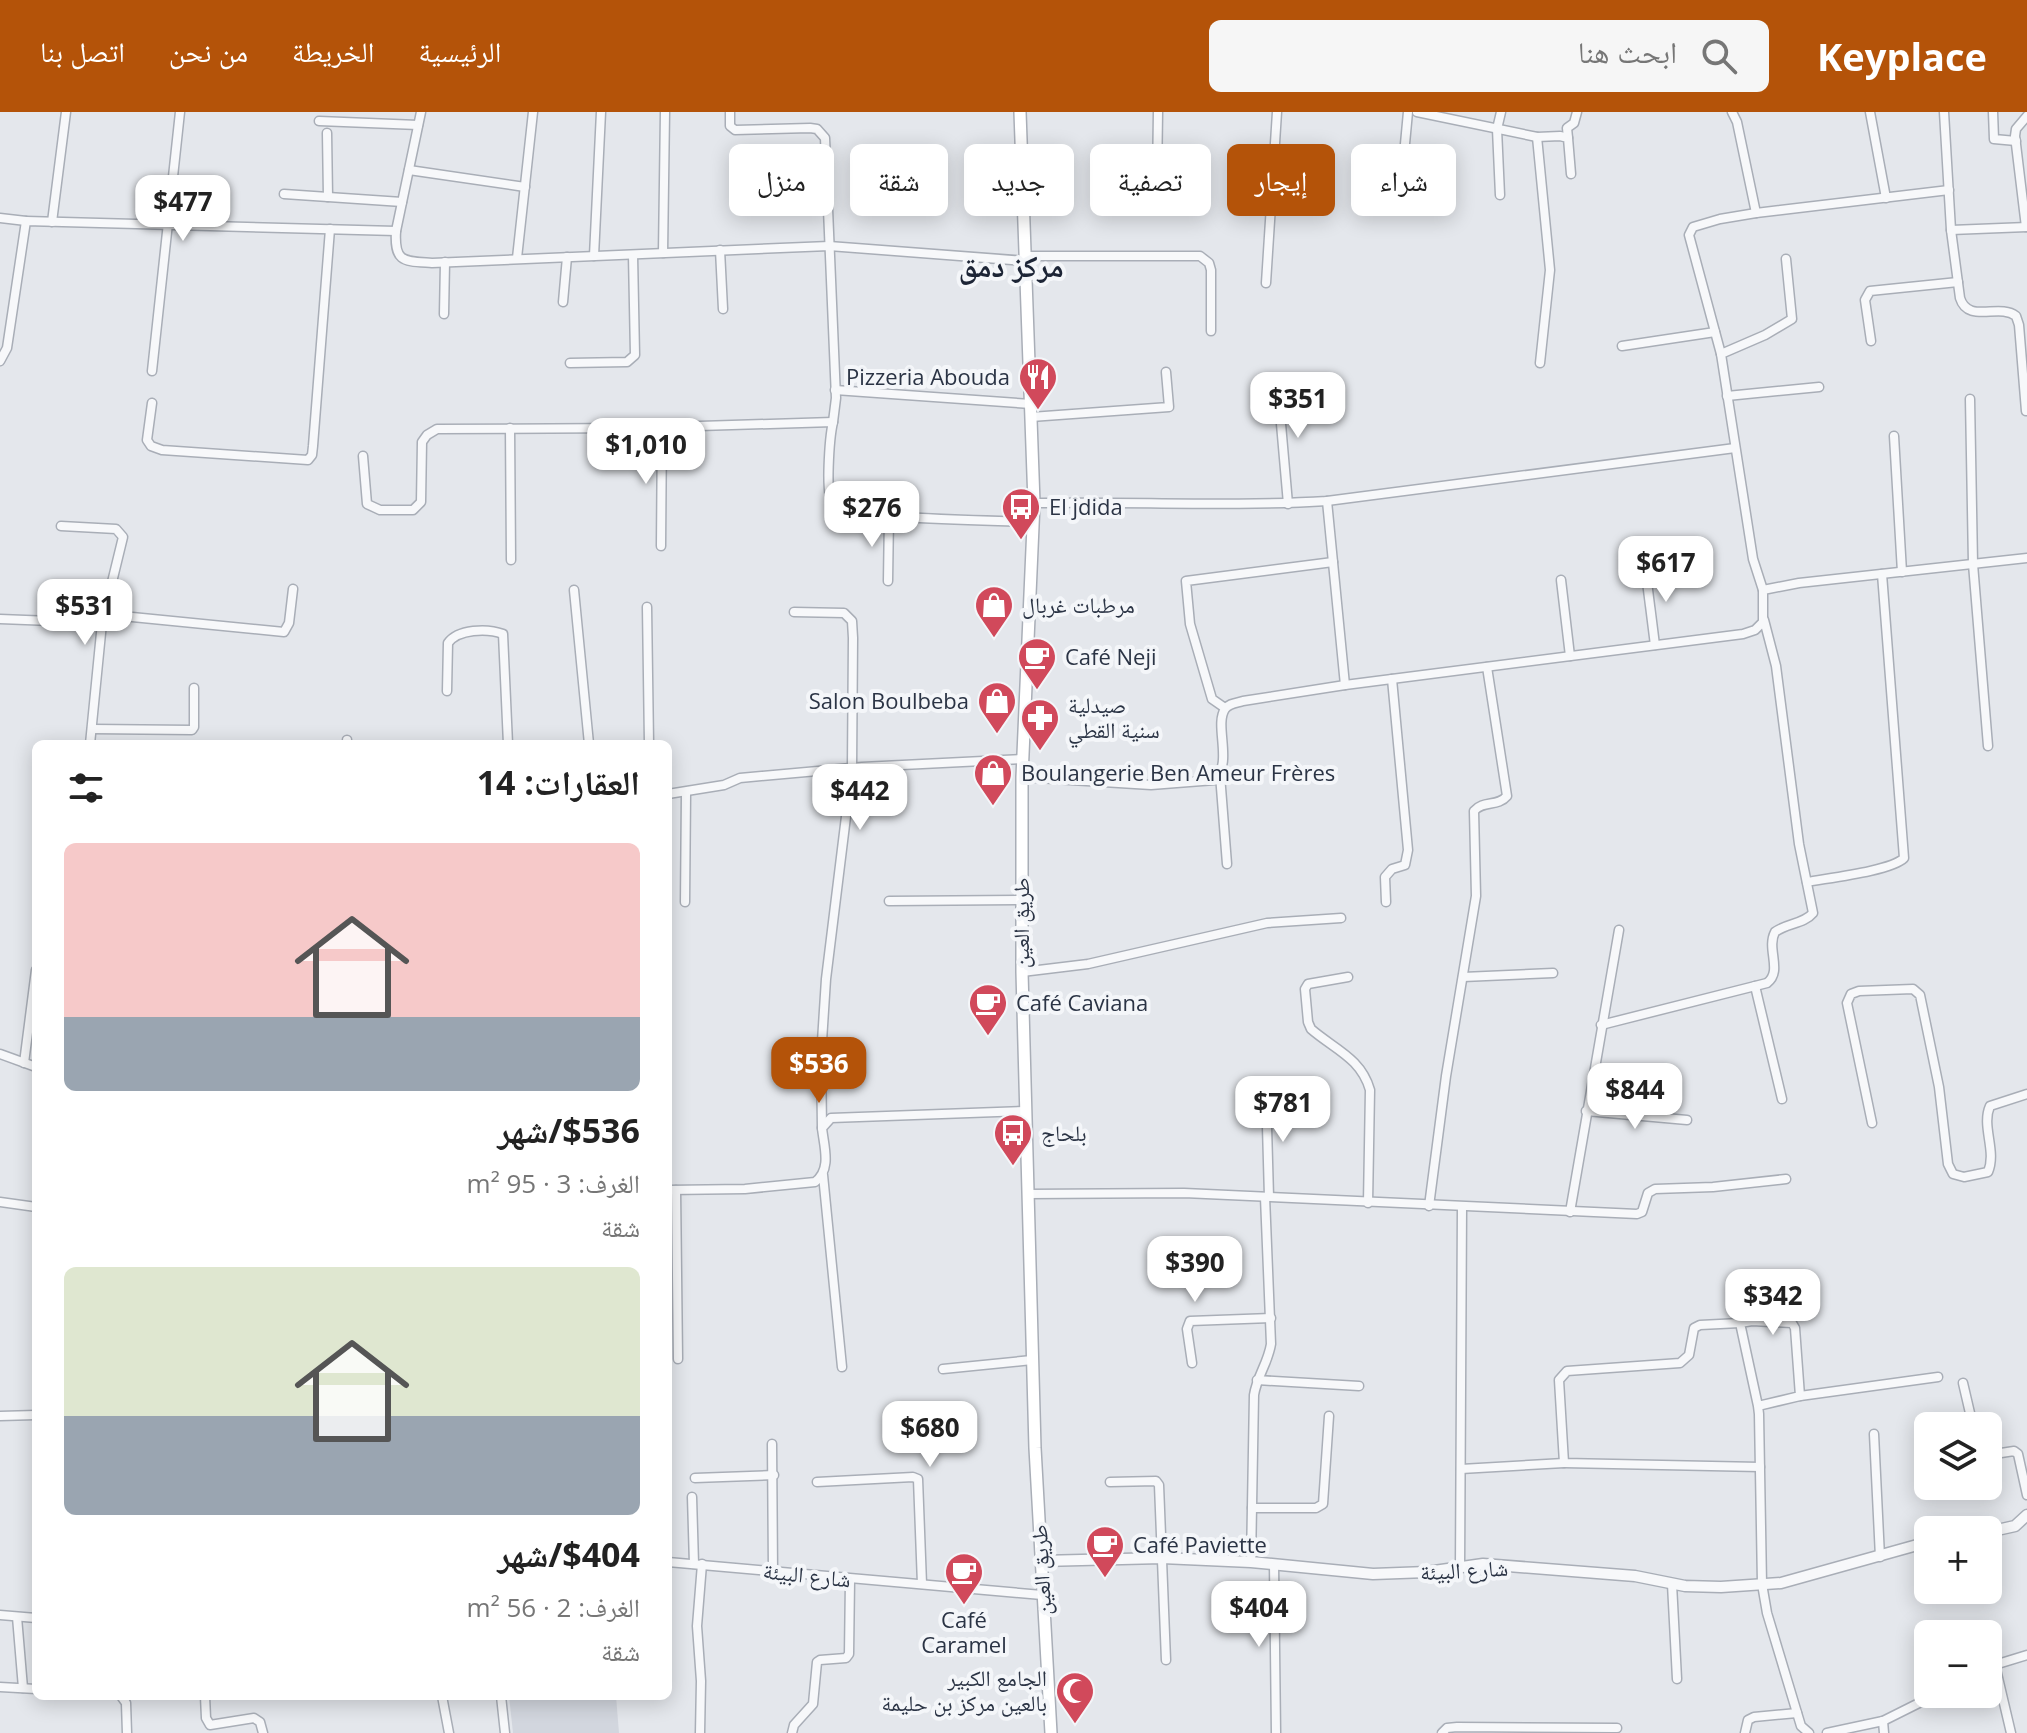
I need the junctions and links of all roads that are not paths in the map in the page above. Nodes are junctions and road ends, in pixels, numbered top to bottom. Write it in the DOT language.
graph roads {
  1 [pos="66,112"];
  2 [pos="180,112"];
  3 [pos="421,112"];
  4 [pos="533,112"];
  5 [pos="601,112"];
  6 [pos="665,112"];
  7 [pos="730,112"];
  8 [pos="1020,112"];
  9 [pos="1158,112"];
  10 [pos="1277,112"];
  11 [pos="1408,112"];
  12 [pos="1417,112"];
  13 [pos="1501,112"];
  14 [pos="1577,112"];
  15 [pos="1732,112"];
  16 [pos="1870,112"];
  17 [pos="1944,112"];
  18 [pos="1993,112"];
  19 [pos="2027,116"];
  20 [pos="319,121"];
  21 [pos="418,125"];
  22 [pos="1497,129"];
  23 [pos="327,133"];
  24 [pos="1537,137"];
  25 [pos="1568,138"];
  26 [pos="2016,141"];
  27 [pos="1158,144"];
  28 [pos="1405,144"];
  29 [pos="409,170"];
  30 [pos="1571,174"];
  31 [pos="525,187"];
  32 [pos="1949,190"];
  33 [pos="284,194"];
  34 [pos="1500,195"];
  35 [pos="328,197"];
  36 [pos="1886,198"];
  37 [pos="402,202"];
  38 [pos="1756,213"];
  39 [pos="0,218"];
  40 [pos="26,221"];
  41 [pos="52,222"];
  42 [pos="169,225"];
  43 [pos="2027,227"];
  44 [pos="330,229"];
  45 [pos="1951,230"];
  46 [pos="396,231"];
  47 [pos="829,246"];
  48 [pos="720,250"];
  49 [pos="663,253"];
  50 [pos="633,255"];
  51 [pos="594,256"];
  52 [pos="567,257"];
  53 [pos="517,258"];
  54 [pos="1025,258"];
  55 [pos="1786,259"];
  56 [pos="445,262"];
  57 [pos="1958,282"];
  58 [pos="1266,283"];
  59 [pos="563,302"];
  60 [pos="723,309"];
  61 [pos="444,314"];
  62 [pos="1211,331"];
  63 [pos="1715,332"];
  64 [pos="1871,341"];
  65 [pos="1622,346"];
  66 [pos="1721,354"];
  67 [pos="0,361"];
  68 [pos="570,363"];
  69 [pos="1540,363"];
  70 [pos="152,371"];
  71 [pos="1166,372"];
  72 [pos="1277,378"];
  73 [pos="1819,387"];
  74 [pos="835,390"];
  75 [pos="1727,396"];
  76 [pos="1970,399"];
  77 [pos="152,403"];
  78 [pos="1031,410"];
  79 [pos="2026,411"];
  80 [pos="833,422"];
  81 [pos="662,427"];
  82 [pos="510,428"];
  83 [pos="1894,436"];
  84 [pos="1735,448"];
  85 [pos="363,456"];
  86 [pos="1327,501"];
  87 [pos="1034,503"];
  88 [pos="1288,504"];
  89 [pos="889,516"];
  90 [pos="1033,522"];
  91 [pos="61,526"];
  92 [pos="661,546"];
  93 [pos="2027,558"];
  94 [pos="511,560"];
  95 [pos="1333,562"];
  96 [pos="1973,564"];
  97 [pos="1645,566"];
  98 [pos="1902,572"];
  99 [pos="1882,574"];
  100 [pos="1561,580"];
  101 [pos="888,581"];
  102 [pos="293,589"];
  103 [pos="574,590"];
  104 [pos="1763,590"];
  105 [pos="647,607"];
  106 [pos="794,612"];
  107 [pos="0,619"];
  108 [pos="103,619"];
  109 [pos="1764,620"];
  110 [pos="1655,645"];
  111 [pos="1570,656"];
  112 [pos="1487,667"];
  113 [pos="1392,679"];
  114 [pos="1345,685"];
  115 [pos="194,688"];
  116 [pos="447,691"];
  117 [pos="1225,708"];
  118 [pos="92,729"];
  119 [pos="91,740"];
  120 [pos="508,740"];
  121 [pos="589,740"];
  122 [pos="649,740"];
  123 [pos="1988,746"];
  124 [pos="1022,759"];
  125 [pos="852,768"];
  126 [pos="1220,775"];
  127 [pos="1022,777"];
  128 [pos="686,793"];
  129 [pos="672,794"];
  130 [pos="1227,864"];
  131 [pos="1807,882"];
  132 [pos="1022,900"];
  133 [pos="889,901"];
  134 [pos="685,902"];
  135 [pos="1386,902"];
  136 [pos="1341,918"];
  137 [pos="1619,930"];
  138 [pos="1022,972"];
  139 [pos="1553,973"];
  140 [pos="1348,977"];
  141 [pos="1463,977"];
  142 [pos="1755,986"];
  143 [pos="32,1001"];
  144 [pos="1601,1025"];
  145 [pos="0,1054"];
  146 [pos="24,1063"];
  147 [pos="32,1066"];
  148 [pos="1266,1091"];
  149 [pos="2027,1094"];
  150 [pos="1782,1099"];
  151 [pos="1026,1111"];
  152 [pos="1586,1111"];
  153 [pos="1687,1120"];
  154 [pos="1872,1123"];
  155 [pos="822,1128"];
  156 [pos="823,1175"];
  157 [pos="1786,1179"];
  158 [pos="672,1190"];
  159 [pos="1028,1194"];
  160 [pos="1267,1197"];
  161 [pos="0,1202"];
  162 [pos="1368,1203"];
  163 [pos="32,1206"];
  164 [pos="1429,1206"];
  165 [pos="1462,1207"];
  166 [pos="1570,1212"];
  167 [pos="1271,1318"];
  168 [pos="1740,1323"];
  169 [pos="678,1359"];
  170 [pos="1032,1360"];
  171 [pos="1192,1363"];
  172 [pos="842,1367"];
  173 [pos="943,1369"];
  174 [pos="1938,1377"];
  175 [pos="1257,1380"];
  176 [pos="1963,1383"];
  177 [pos="1359,1386"];
  178 [pos="1800,1396"];
  179 [pos="1758,1406"];
  180 [pos="1970,1412"];
  181 [pos="32,1415"];
  182 [pos="0,1416"];
  183 [pos="1329,1416"];
  184 [pos="1874,1434"];
  185 [pos="772,1444"];
  186 [pos="2002,1453"];
  187 [pos="1564,1463"];
  188 [pos="1760,1467"];
  189 [pos="1461,1469"];
  190 [pos="774,1475"];
  191 [pos="695,1478"];
  192 [pos="817,1482"];
  193 [pos="1110,1482"];
  194 [pos="2027,1495"];
  195 [pos="692,1497"];
  196 [pos="1252,1508"];
  197 [pos="2027,1515"];
  198 [pos="2002,1529"];
  199 [pos="1914,1546"];
  200 [pos="1880,1557"];
  201 [pos="1162,1558"];
  202 [pos="1041,1561"];
  203 [pos="672,1562"];
  204 [pos="1251,1562"];
  205 [pos="698,1564"];
  206 [pos="1274,1564"];
  207 [pos="1460,1568"];
  208 [pos="773,1572"];
  209 [pos="850,1580"];
  210 [pos="922,1584"];
  211 [pos="1672,1584"];
  212 [pos="1762,1584"];
  213 [pos="1042,1595"];
  214 [pos="0,1615"];
  215 [pos="17,1617"];
  216 [pos="32,1618"];
  217 [pos="2027,1655"];
  218 [pos="1166,1660"];
  219 [pos="2002,1663"];
  220 [pos="1677,1679"];
  221 [pos="0,1687"];
  222 [pos="23,1688"];
  223 [pos="32,1689"];
  224 [pos="124,1700"];
  225 [pos="205,1700"];
  226 [pos="443,1700"];
  227 [pos="501,1700"];
  228 [pos="2002,1701"];
  229 [pos="1914,1706"];
  230 [pos="1797,1713"];
  231 [pos="1883,1721"];
  232 [pos="1617,1728"];
  233 [pos="127,1733"];
  234 [pos="263,1733"];
  235 [pos="449,1733"];
  236 [pos="505,1733"];
  237 [pos="700,1733"];
  238 [pos="792,1733"];
  239 [pos="1051,1733"];
  240 [pos="1276,1733"];
  241 [pos="1442,1733"];
  242 [pos="1745,1733"];
  243 [pos="1809,1733"];
  244 [pos="1827,1733"];
  245 [pos="1884,1733"];
  246 [pos="2011,1733"];
  1 -- 41 [label="street"];
  2 -- 42 [label="street"];
  3 -- 21 [label="street"];
  4 -- 31 [label="street"];
  5 -- 51 [label="street"];
  6 -- 49 [label="street"];
  7 -- 47 [label="street"];
  8 -- 54 [label="main road, طريق العين"];
  9 -- 27 [label="street"];
  10 -- 58 [label="street"];
  11 -- 28 [label="street"];
  12 -- 22 [label="street"];
  13 -- 22 [label="street"];
  14 -- 25 [label="street"];
  15 -- 38 [label="street"];
  16 -- 36 [label="street"];
  17 -- 32 [label="street"];
  18 -- 26 [label="street"];
  19 -- 26 [label="street"];
  20 -- 21 [label="street"];
  21 -- 29 [label="street"];
  22 -- 24 [label="street"];
  22 -- 34 [label="street"];
  23 -- 35 [label="street"];
  24 -- 25 [label="street"];
  24 -- 69 [label="street"];
  25 -- 30 [label="street"];
  26 -- 43 [label="street"];
  29 -- 31 [label="street"];
  29 -- 37 [label="street"];
  31 -- 53 [label="street"];
  32 -- 36 [label="street"];
  32 -- 45 [label="street"];
  33 -- 35 [label="street"];
  35 -- 37 [label="street"];
  36 -- 38 [label="street"];
  37 -- 46 [label="street"];
  38 -- 63 [label="street"];
  39 -- 40 [label="street"];
  40 -- 41 [label="street"];
  40 -- 67 [label="street"];
  41 -- 42 [label="street"];
  42 -- 44 [label="street"];
  42 -- 70 [label="street"];
  43 -- 45 [label="street"];
  44 -- 46 [label="street"];
  44 -- 77 [label="street"];
  45 -- 57 [label="street"];
  46 -- 56 [label="street"];
  47 -- 48 [label="street"];
  47 -- 54 [label="street"];
  47 -- 74 [label="street"];
  48 -- 49 [label="street"];
  48 -- 60 [label="street"];
  49 -- 50 [label="street"];
  50 -- 51 [label="street"];
  50 -- 68 [label="street"];
  51 -- 52 [label="street"];
  52 -- 53 [label="street"];
  52 -- 59 [label="street"];
  53 -- 56 [label="street"];
  54 -- 62 [label="street"];
  54 -- 78 [label="main road, طريق العين"];
  55 -- 66 [label="street"];
  56 -- 61 [label="street"];
  57 -- 64 [label="street"];
  57 -- 79 [label="street"];
  63 -- 65 [label="street"];
  63 -- 66 [label="street"];
  66 -- 75 [label="street"];
  71 -- 78 [label="street"];
  72 -- 88 [label="street"];
  73 -- 75 [label="street"];
  74 -- 78 [label="street"];
  74 -- 80 [label="street"];
  75 -- 84 [label="street"];
  76 -- 96 [label="street"];
  78 -- 87 [label="main road, طريق العين"];
  80 -- 81 [label="street"];
  80 -- 89 [label="street"];
  81 -- 82 [label="street"];
  81 -- 92 [label="street"];
  82 -- 85 [label="street"];
  82 -- 94 [label="street"];
  83 -- 98 [label="street"];
  84 -- 86 [label="street"];
  84 -- 104 [label="street"];
  86 -- 88 [label="street"];
  86 -- 95 [label="street"];
  87 -- 88 [label="street"];
  87 -- 90 [label="main road, طريق العين"];
  89 -- 90 [label="street"];
  89 -- 101 [label="street"];
  90 -- 124 [label="main road, طريق العين"];
  91 -- 108 [label="street"];
  93 -- 96 [label="street"];
  95 -- 114 [label="street"];
  95 -- 117 [label="street"];
  96 -- 98 [label="street"];
  96 -- 123 [label="street"];
  97 -- 110 [label="street"];
  98 -- 99 [label="street"];
  99 -- 104 [label="street"];
  99 -- 131 [label="street"];
  100 -- 111 [label="street"];
  102 -- 108 [label="street"];
  103 -- 121 [label="street"];
  104 -- 109 [label="street"];
  105 -- 122 [label="street"];
  106 -- 125 [label="street"];
  107 -- 108 [label="street"];
  108 -- 118 [label="street"];
  109 -- 110 [label="street"];
  109 -- 131 [label="street"];
  110 -- 111 [label="street"];
  111 -- 112 [label="street"];
  112 -- 113 [label="street"];
  112 -- 141 [label="street"];
  113 -- 114 [label="street"];
  113 -- 135 [label="street"];
  114 -- 117 [label="street"];
  115 -- 118 [label="street"];
  116 -- 120 [label="street"];
  117 -- 126 [label="street"];
  118 -- 119 [label="street"];
  124 -- 125 [label="street"];
  124 -- 127 [label="main road, طريق العين"];
  125 -- 128 [label="street"];
  125 -- 155 [label="street"];
  126 -- 127 [label="street"];
  126 -- 130 [label="street"];
  127 -- 132 [label="main road, طريق العين"];
  128 -- 129 [label="street"];
  128 -- 134 [label="street"];
  131 -- 142 [label="street"];
  132 -- 133 [label="street"];
  132 -- 138 [label="main road, طريق العين"];
  136 -- 138 [label="street"];
  137 -- 144 [label="street"];
  138 -- 151 [label="main road, طريق العين"];
  139 -- 141 [label="street"];
  140 -- 162 [label="street"];
  141 -- 164 [label="street"];
  142 -- 144 [label="street"];
  142 -- 150 [label="street"];
  143 -- 146 [label="street"];
  144 -- 152 [label="street"];
  145 -- 146 [label="street"];
  146 -- 147 [label="street"];
  148 -- 160 [label="street"];
  149 -- 154 [label="street"];
  151 -- 155 [label="street"];
  151 -- 159 [label="main road, طريق العين"];
  152 -- 153 [label="street"];
  152 -- 166 [label="street"];
  155 -- 156 [label="street"];
  156 -- 158 [label="street"];
  156 -- 172 [label="street"];
  157 -- 166 [label="street"];
  158 -- 169 [label="street"];
  159 -- 160 [label="street"];
  159 -- 170 [label="main road, طريق العين"];
  160 -- 162 [label="street"];
  160 -- 167 [label="street"];
  161 -- 163 [label="street"];
  162 -- 164 [label="street"];
  164 -- 165 [label="street"];
  165 -- 166 [label="street"];
  165 -- 189 [label="street"];
  167 -- 171 [label="street"];
  167 -- 175 [label="street"];
  168 -- 178 [label="street"];
  168 -- 179 [label="street"];
  168 -- 187 [label="street"];
  170 -- 173 [label="street"];
  170 -- 202 [label="main road, طريق العين"];
  174 -- 178 [label="street"];
  175 -- 177 [label="street"];
  175 -- 196 [label="street"];
  176 -- 180 [label="street"];
  178 -- 179 [label="street"];
  179 -- 188 [label="street"];
  181 -- 182 [label="street"];
  183 -- 196 [label="street"];
  184 -- 200 [label="street"];
  185 -- 190 [label="street"];
  186 -- 194 [label="street"];
  187 -- 188 [label="street"];
  187 -- 189 [label="street"];
  188 -- 212 [label="street"];
  189 -- 207 [label="street"];
  190 -- 191 [label="street"];
  190 -- 208 [label="street"];
  192 -- 210 [label="street"];
  193 -- 201 [label="street"];
  195 -- 205 [label="street"];
  196 -- 204 [label="street"];
  197 -- 198 [label="street"];
  199 -- 200 [label="street, شارع البيئة"];
  200 -- 212 [label="street, شارع البيئة"];
  201 -- 202 [label="street, شارع البيئة"];
  201 -- 204 [label="street, شارع البيئة"];
  201 -- 218 [label="street"];
  202 -- 213 [label="main road, طريق العين"];
  203 -- 205 [label="street, شارع البيئة"];
  204 -- 206 [label="street, شارع البيئة"];
  205 -- 208 [label="street, شارع البيئة"];
  205 -- 237 [label="street"];
  206 -- 207 [label="street, شارع البيئة"];
  206 -- 240 [label="street"];
  207 -- 211 [label="street, شارع البيئة"];
  208 -- 209 [label="street, شارع البيئة"];
  209 -- 210 [label="street, شارع البيئة"];
  209 -- 238 [label="street"];
  210 -- 213 [label="street, شارع البيئة"];
  211 -- 212 [label="street, شارع البيئة"];
  211 -- 220 [label="street"];
  212 -- 230 [label="street"];
  213 -- 239 [label="main road, طريق العين"];
  214 -- 215 [label="street"];
  215 -- 216 [label="street"];
  215 -- 222 [label="street"];
  217 -- 219 [label="street"];
  221 -- 222 [label="street"];
  222 -- 223 [label="street"];
  224 -- 233 [label="street"];
  225 -- 234 [label="street"];
  226 -- 235 [label="street"];
  227 -- 236 [label="street"];
  228 -- 246 [label="street"];
  229 -- 231 [label="street"];
  230 -- 242 [label="street"];
  230 -- 243 [label="street"];
  231 -- 244 [label="street"];
  231 -- 245 [label="street"];
  232 -- 241 [label="street"];
}
